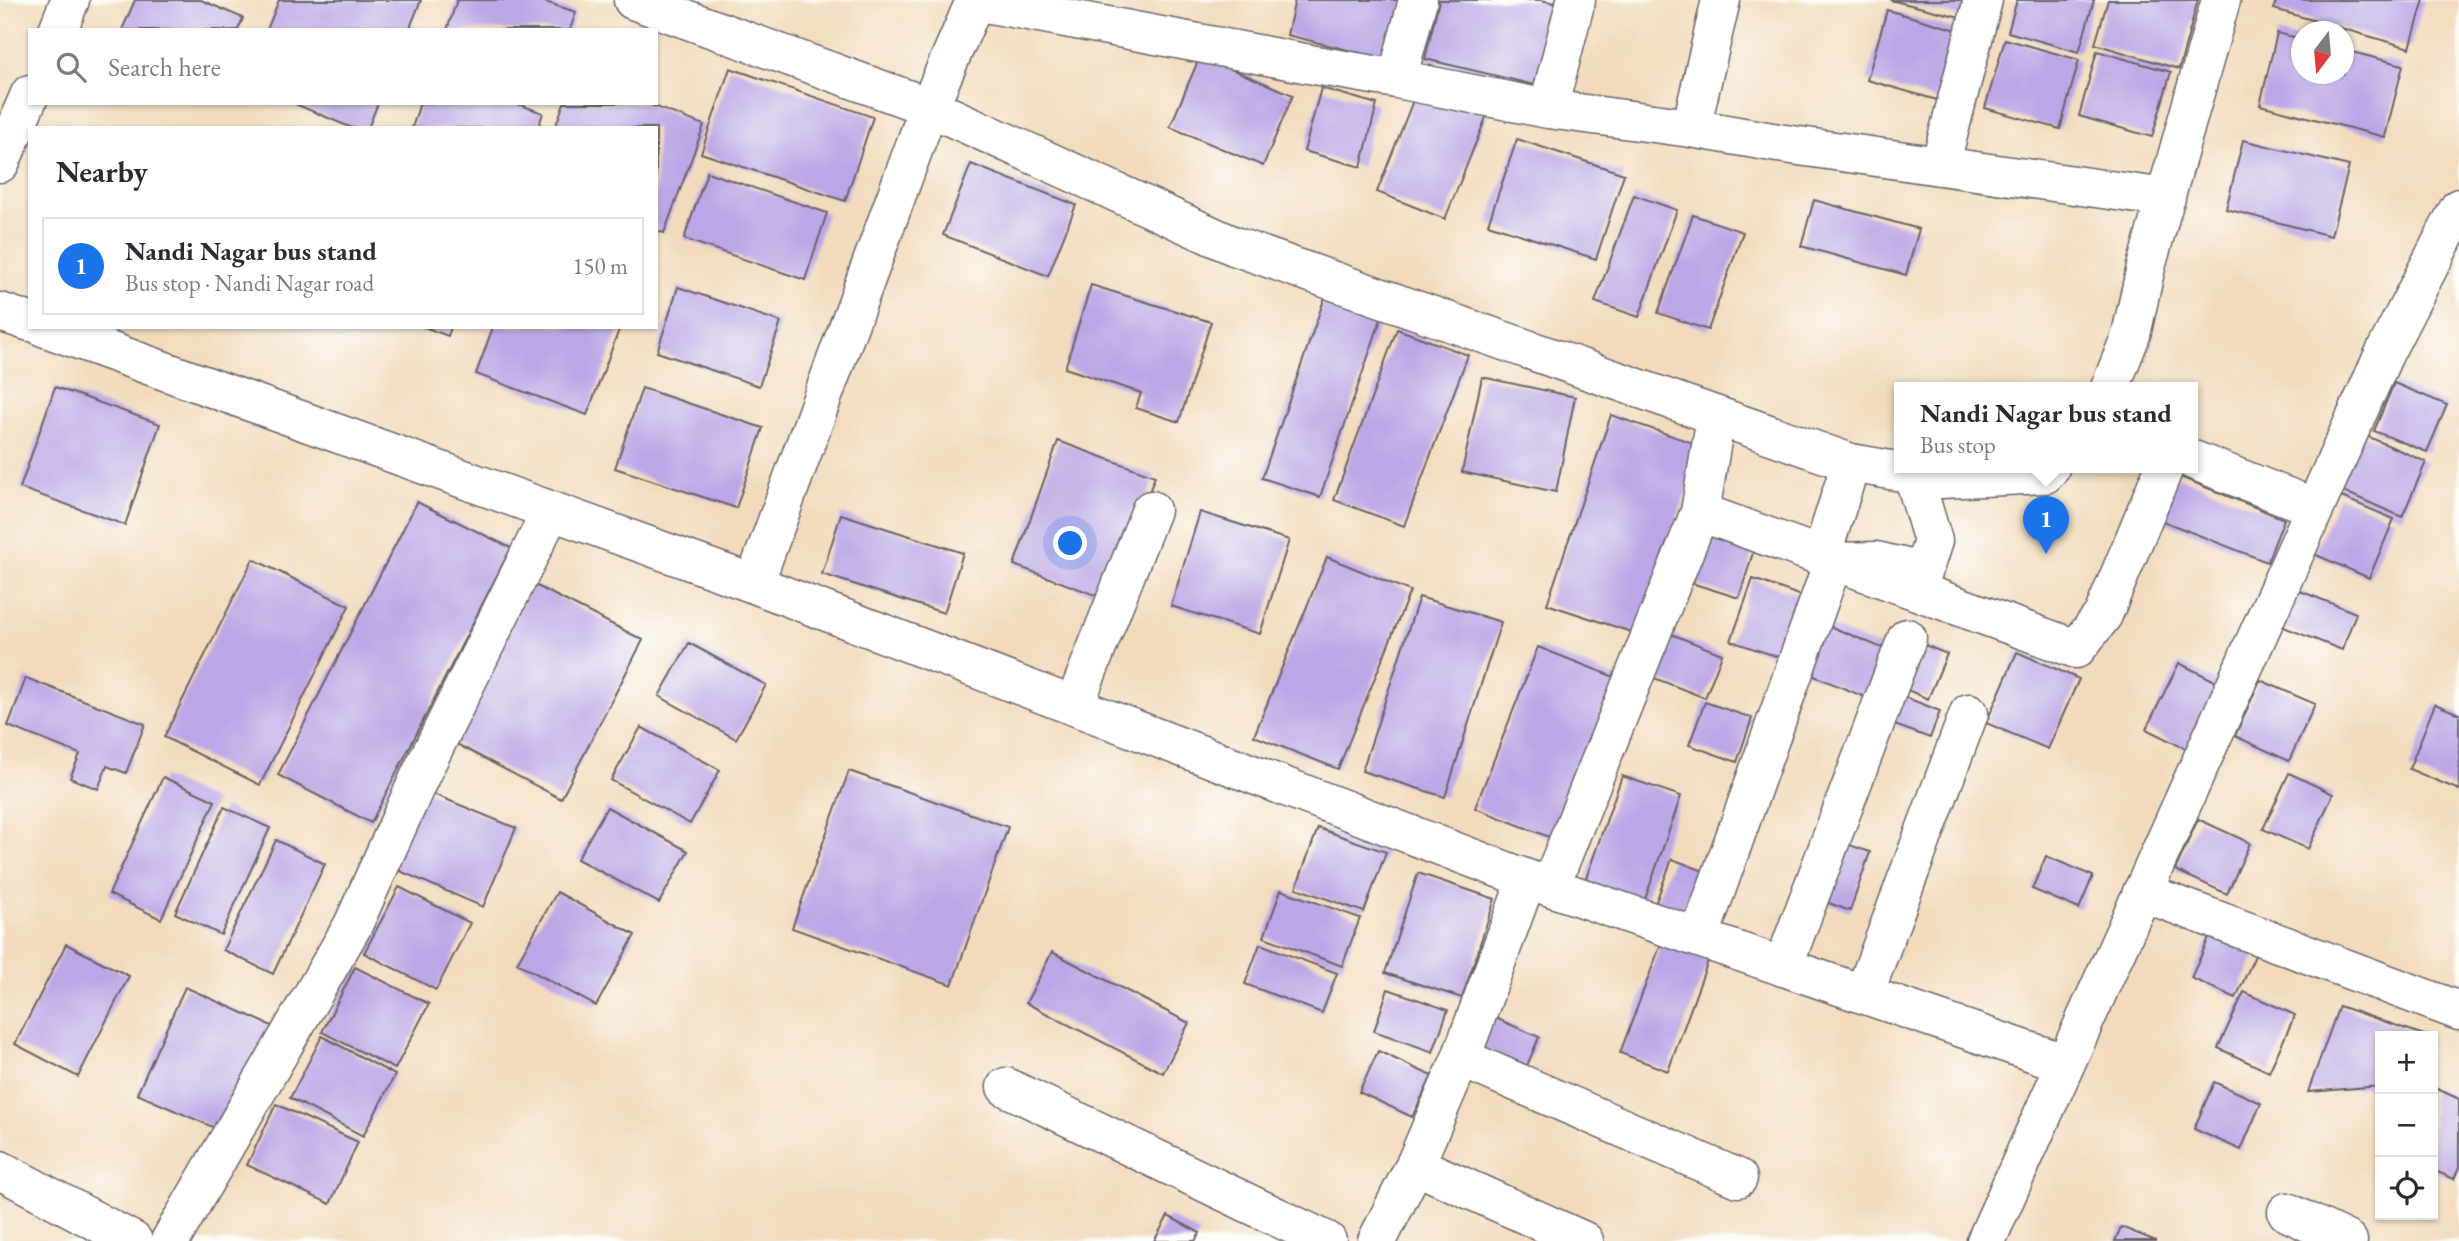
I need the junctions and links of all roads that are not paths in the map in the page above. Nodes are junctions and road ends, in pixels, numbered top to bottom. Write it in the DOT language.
graph roads {
  1 [pos="70,0"];
  2 [pos="633,0"];
  3 [pos="1418,0"];
  4 [pos="1576,0"];
  5 [pos="1721,0"];
  6 [pos="1983,0"];
  7 [pos="2221,0"];
  8 [pos="59,28"];
  9 [pos="1397,79"];
  10 [pos="28,99"];
  11 [pos="929,107"];
  12 [pos="1548,109"];
  13 [pos="1691,128"];
  14 [pos="0,163"];
  15 [pos="1940,166"];
  16 [pos="2166,198"];
  17 [pos="2459,208"];
  18 [pos="0,312"];
  19 [pos="28,322"];
  20 [pos="49,329"];
  21 [pos="2111,382"];
  22 [pos="1716,417"];
  23 [pos="2198,462"];
  24 [pos="1851,463"];
  25 [pos="1894,471"];
  26 [pos="1907,473"];
  27 [pos="2046,473"];
  28 [pos="2163,473"];
  29 [pos="1913,474"];
  30 [pos="2315,508"];
  31 [pos="1151,510"];
  32 [pos="551,511"];
  33 [pos="1700,512"];
  34 [pos="1827,560"];
  35 [pos="754,584"];
  36 [pos="1907,638"];
  37 [pos="1074,706"];
  38 [pos="1969,712"];
  39 [pos="1539,883"];
  40 [pos="2141,892"];
  41 [pos="1699,938"];
  42 [pos="1783,967"];
  43 [pos="1864,994"];
  44 [pos="2459,1011"];
  45 [pos="1461,1058"];
  46 [pos="2064,1063"];
  47 [pos="1006,1087"];
  48 [pos="1415,1165"];
  49 [pos="0,1170"];
  50 [pos="1738,1178"];
  51 [pos="2287,1212"];
  52 [pos="133,1241"];
  53 [pos="170,1241"];
  54 [pos="1327,1241"];
  55 [pos="1377,1241"];
  56 [pos="1584,1241"];
  57 [pos="1986,1241"];
  58 [pos="2348,1241"];
  1 -- 8 [label="street"];
  2 -- 11 [label="street"];
  3 -- 9 [label="street"];
  4 -- 12 [label="street"];
  5 -- 13 [label="street"];
  6 -- 15 [label="street"];
  7 -- 16 [label="street"];
  9 -- 11 [label="street"];
  9 -- 12 [label="street"];
  10 -- 14 [label="street"];
  11 -- 22 [label="street"];
  11 -- 35 [label="street"];
  12 -- 13 [label="street"];
  13 -- 15 [label="street"];
  15 -- 16 [label="street"];
  16 -- 21 [label="street"];
  17 -- 30 [label="street"];
  18 -- 19 [label="street"];
  20 -- 32 [label="street"];
  22 -- 24 [label="street"];
  22 -- 33 [label="street"];
  23 -- 30 [label="street"];
  24 -- 25 [label="street"];
  24 -- 34 [label="street"];
  26 -- 29 [label="street"];
  27 -- 29 [label="street"];
  28 -- 34 [label="street"];
  29 -- 34 [label="street"];
  30 -- 40 [label="street"];
  31 -- 37 [label="street"];
  32 -- 35 [label="street"];
  32 -- 53 [label="street"];
  33 -- 34 [label="street"];
  33 -- 39 [label="street"];
  34 -- 41 [label="street"];
  35 -- 37 [label="street"];
  36 -- 42 [label="street"];
  37 -- 39 [label="street"];
  38 -- 43 [label="street"];
  39 -- 41 [label="street"];
  39 -- 45 [label="street"];
  40 -- 44 [label="street"];
  40 -- 46 [label="street"];
  41 -- 42 [label="street"];
  42 -- 43 [label="street"];
  43 -- 46 [label="street"];
  45 -- 48 [label="street"];
  45 -- 50 [label="street"];
  46 -- 57 [label="street"];
  47 -- 54 [label="street"];
  48 -- 55 [label="street"];
  48 -- 56 [label="street"];
  49 -- 52 [label="street"];
  51 -- 58 [label="street"];
}
